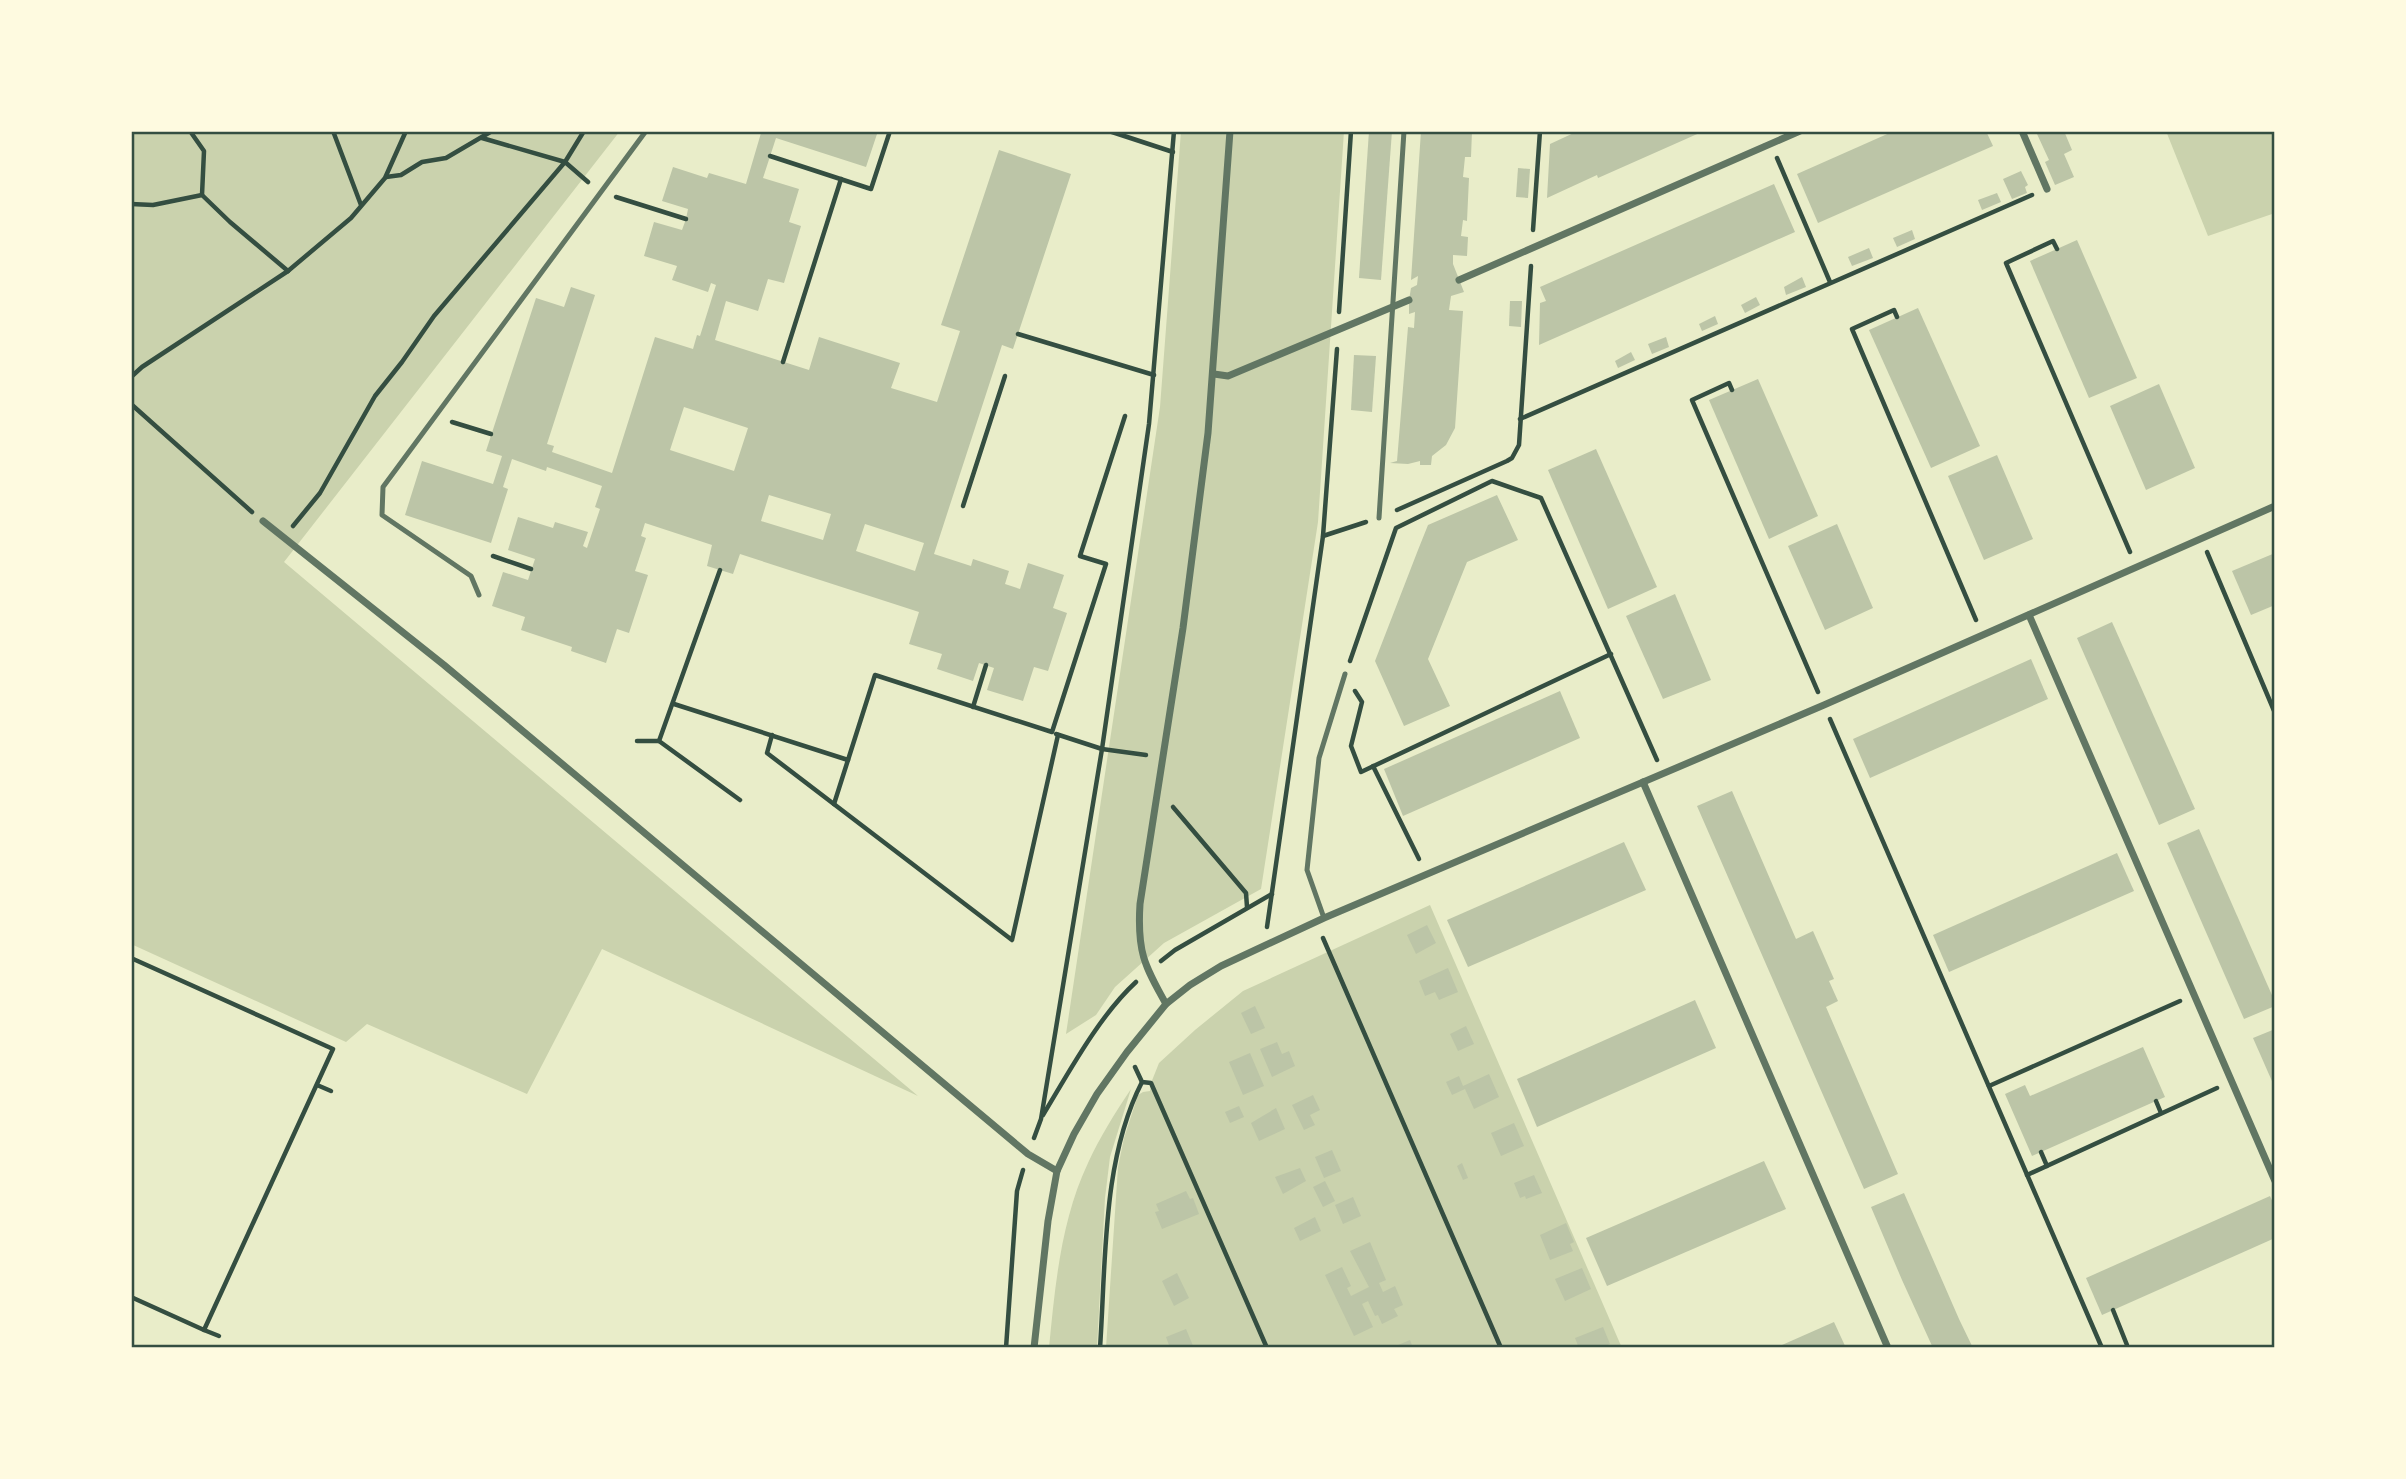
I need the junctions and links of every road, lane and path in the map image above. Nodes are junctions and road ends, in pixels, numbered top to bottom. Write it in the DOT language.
graph roads {
  1 [pos="190,131"];
  2 [pos="333,131"];
  3 [pos="406,131"];
  4 [pos="492,131"];
  5 [pos="584,131"];
  6 [pos="646,131"];
  7 [pos="890,131"];
  8 [pos="1110,131"];
  9 [pos="1174,131"];
  10 [pos="1230,131"];
  11 [pos="1351,131"];
  12 [pos="1404,131"];
  13 [pos="1540,131"];
  14 [pos="1800,131"];
  15 [pos="2022,131"];
  16 [pos="482,138"];
  17 [pos="1771,144"];
  18 [pos="1173,152"];
  19 [pos="770,156"];
  20 [pos="565,162"];
  21 [pos="385,178"];
  22 [pos="841,179"];
  23 [pos="2047,189"];
  24 [pos="601,193"];
  25 [pos="202,195"];
  26 [pos="131,204"];
  27 [pos="361,205"];
  28 [pos="686,219"];
  29 [pos="1532,249"];
  30 [pos="2057,249"];
  31 [pos="288,271"];
  32 [pos="1459,280"];
  33 [pos="1830,282"];
  34 [pos="1409,300"];
  35 [pos="1392,308"];
  36 [pos="1897,317"];
  37 [pos="1338,330"];
  38 [pos="1018,334"];
  39 [pos="783,362"];
  40 [pos="1214,374"];
  41 [pos="1005,376"];
  42 [pos="1154,376"];
  43 [pos="131,377"];
  44 [pos="1732,390"];
  45 [pos="131,404"];
  46 [pos="435,416"];
  47 [pos="1125,416"];
  48 [pos="1520,419"];
  49 [pos="491,434"];
  50 [pos="963,506"];
  51 [pos="2275,506"];
  52 [pos="1379,518"];
  53 [pos="263,521"];
  54 [pos="1323,536"];
  55 [pos="283,537"];
  56 [pos="2200,538"];
  57 [pos="493,556"];
  58 [pos="2136,566"];
  59 [pos="531,569"];
  60 [pos="720,570"];
  61 [pos="479,595"];
  62 [pos="2029,615"];
  63 [pos="1982,634"];
  64 [pos="1611,654"];
  65 [pos="986,665"];
  66 [pos="1345,674"];
  67 [pos="674,704"];
  68 [pos="1824,705"];
  69 [pos="973,707"];
  70 [pos="2275,713"];
  71 [pos="1052,733"];
  72 [pos="1058,734"];
  73 [pos="772,736"];
  74 [pos="637,741"];
  75 [pos="659,741"];
  76 [pos="1102,749"];
  77 [pos="1162,758"];
  78 [pos="848,760"];
  79 [pos="1373,766"];
  80 [pos="1663,774"];
  81 [pos="1643,782"];
  82 [pos="740,800"];
  83 [pos="834,804"];
  84 [pos="1156,805"];
  85 [pos="1426,874"];
  86 [pos="1247,907"];
  87 [pos="1324,918"];
  88 [pos="1317,923"];
  89 [pos="1264,945"];
  90 [pos="131,958"];
  91 [pos="2194,995"];
  92 [pos="1167,1004"];
  93 [pos="2231,1081"];
  94 [pos="1142,1082"];
  95 [pos="1151,1083"];
  96 [pos="317,1085"];
  97 [pos="1989,1086"];
  98 [pos="331,1091"];
  99 [pos="2156,1101"];
  100 [pos="2161,1114"];
  101 [pos="1041,1119"];
  102 [pos="2041,1152"];
  103 [pos="1028,1154"];
  104 [pos="2047,1166"];
  105 [pos="1057,1171"];
  106 [pos="2027,1175"];
  107 [pos="2275,1181"];
  108 [pos="131,1297"];
  109 [pos="2113,1310"];
  110 [pos="204,1330"];
  111 [pos="219,1336"];
  112 [pos="2127,1345"];
  113 [pos="1006,1348"];
  114 [pos="1034,1348"];
  115 [pos="1100,1348"];
  116 [pos="1267,1348"];
  117 [pos="1502,1348"];
  118 [pos="1888,1348"];
  119 [pos="2102,1348"];
  1 -- 25 [label="path"];
  2 -- 27 [label="path"];
  3 -- 21 [label="path"];
  4 -- 16 [label="path"];
  5 -- 20 [label="path"];
  6 -- 24 [label="lane"];
  7 -- 22 [label="path"];
  8 -- 18 [label="path"];
  9 -- 18 [label="path"];
  10 -- 40 [label="street"];
  11 -- 37 [label="path"];
  12 -- 35 [label="lane"];
  13 -- 29 [label="path"];
  14 -- 17 [label="street"];
  15 -- 23 [label="street"];
  16 -- 20 [label="path"];
  16 -- 21 [label="path"];
  17 -- 29 [label="street"];
  17 -- 33 [label="path"];
  18 -- 42 [label="path"];
  19 -- 22 [label="path"];
  20 -- 24 [label="path"];
  20 -- 55 [label="path"];
  21 -- 27 [label="path"];
  22 -- 39 [label="path"];
  23 -- 33 [label="path"];
  24 -- 28 [label="path"];
  24 -- 46 [label="lane"];
  25 -- 26 [label="path"];
  25 -- 31 [label="path"];
  27 -- 31 [label="path"];
  29 -- 32 [label="street"];
  29 -- 48 [label="path"];
  30 -- 58 [label="path"];
  31 -- 43 [label="path"];
  33 -- 48 [label="path"];
  34 -- 35 [label="street"];
  35 -- 37 [label="street"];
  35 -- 52 [label="lane"];
  36 -- 63 [label="path"];
  37 -- 40 [label="street"];
  37 -- 54 [label="path"];
  38 -- 42 [label="path"];
  40 -- 77 [label="street"];
  41 -- 50 [label="path"];
  42 -- 76 [label="path"];
  44 -- 68 [label="path"];
  45 -- 53 [label="path"];
  46 -- 49 [label="path"];
  46 -- 61 [label="lane"];
  47 -- 71 [label="path"];
  48 -- 52 [label="path"];
  51 -- 56 [label="street"];
  52 -- 54 [label="path"];
  53 -- 55 [label="street"];
  54 -- 89 [label="path"];
  55 -- 103 [label="street"];
  56 -- 58 [label="street"];
  56 -- 70 [label="path"];
  57 -- 59 [label="path"];
  58 -- 62 [label="street"];
  60 -- 67 [label="path"];
  62 -- 63 [label="street"];
  62 -- 91 [label="street"];
  63 -- 68 [label="street"];
  64 -- 66 [label="path"];
  64 -- 79 [label="path"];
  64 -- 80 [label="path"];
  65 -- 69 [label="path"];
  66 -- 79 [label="path"];
  66 -- 87 [label="lane"];
  67 -- 73 [label="path"];
  67 -- 75 [label="path"];
  68 -- 80 [label="street"];
  68 -- 97 [label="path"];
  69 -- 71 [label="path"];
  69 -- 78 [label="path"];
  71 -- 72 [label="path"];
  72 -- 76 [label="path"];
  72 -- 83 [label="path"];
  73 -- 78 [label="path"];
  73 -- 83 [label="path"];
  74 -- 75 [label="path"];
  75 -- 82 [label="path"];
  76 -- 77 [label="path"];
  76 -- 101 [label="path"];
  77 -- 84 [label="street"];
  78 -- 83 [label="path"];
  79 -- 85 [label="path"];
  80 -- 81 [label="street"];
  81 -- 85 [label="street"];
  81 -- 118 [label="street"];
  84 -- 86 [label="path"];
  84 -- 92 [label="street"];
  85 -- 87 [label="street"];
  87 -- 88 [label="street"];
  88 -- 89 [label="street"];
  88 -- 117 [label="path"];
  89 -- 92 [label="street"];
  90 -- 96 [label="path"];
  91 -- 93 [label="street"];
  91 -- 97 [label="path"];
  92 -- 105 [label="street"];
  93 -- 100 [label="path"];
  93 -- 107 [label="street"];
  94 -- 115 [label="path"];
  95 -- 116 [label="path"];
  96 -- 98 [label="path"];
  96 -- 110 [label="path"];
  97 -- 106 [label="path"];
  99 -- 100 [label="path"];
  100 -- 104 [label="path"];
  102 -- 104 [label="path"];
  103 -- 105 [label="street"];
  103 -- 113 [label="path"];
  104 -- 106 [label="path"];
  105 -- 114 [label="street"];
  106 -- 119 [label="path"];
  108 -- 110 [label="path"];
  109 -- 112 [label="path"];
  110 -- 111 [label="path"];
}
